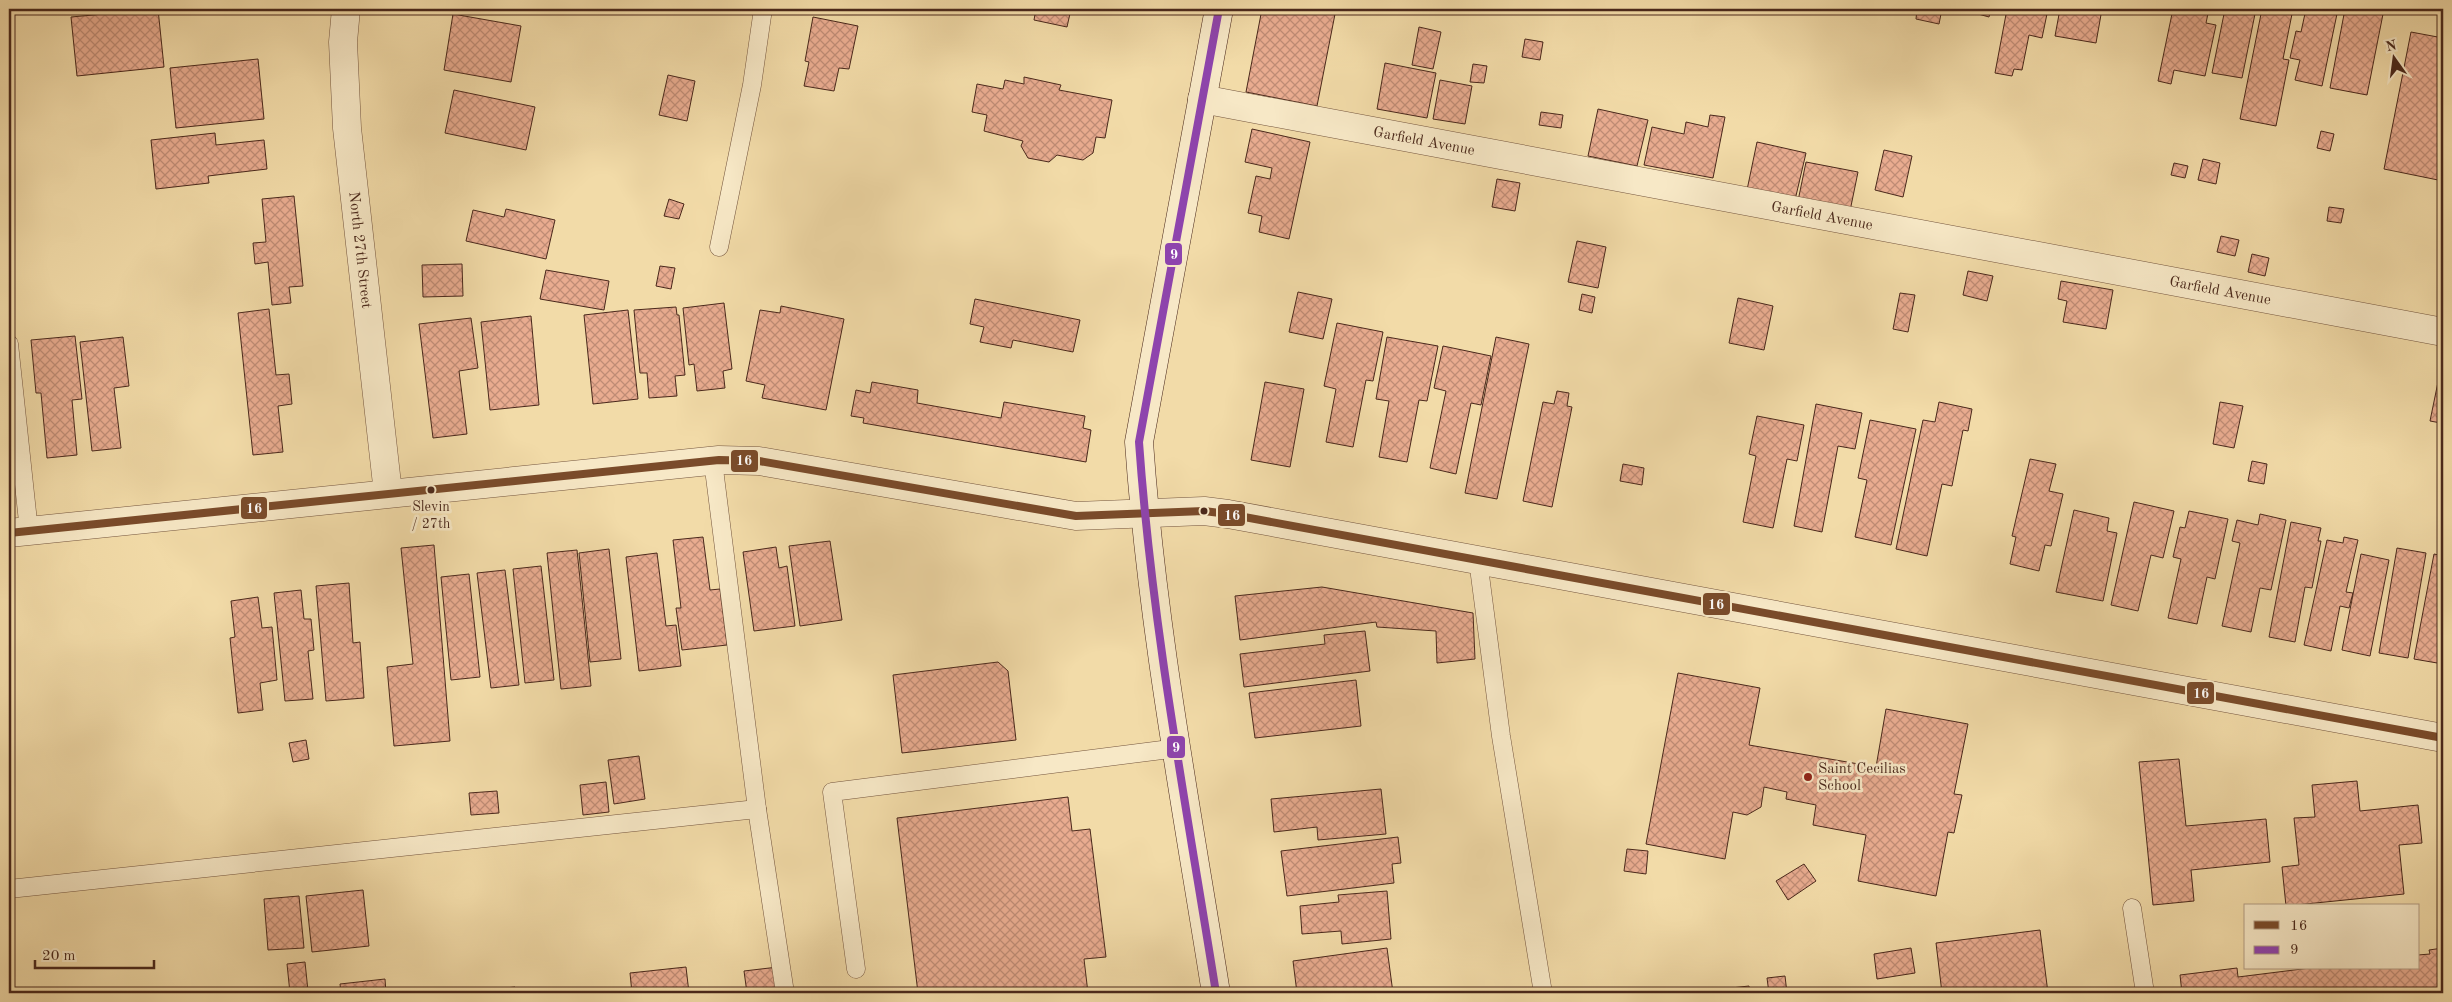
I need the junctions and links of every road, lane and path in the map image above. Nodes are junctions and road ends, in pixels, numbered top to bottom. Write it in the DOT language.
graph roads {
  1 [pos="346,9"];
  2 [pos="763,9"];
  3 [pos="1219,9"];
  4 [pos="1202,99"];
  5 [pos="719,247"];
  6 [pos="2443,332"];
  7 [pos="9,344"];
  8 [pos="713,461"];
  9 [pos="388,493"];
  10 [pos="1144,513"];
  11 [pos="19,532"];
  12 [pos="1478,560"];
  13 [pos="2443,738"];
  14 [pos="1178,748"];
  15 [pos="757,810"];
  16 [pos="9,889"];
  17 [pos="2132,908"];
  18 [pos="856,969"];
  19 [pos="785,993"];
  20 [pos="1216,993"];
  21 [pos="1544,993"];
  22 [pos="2145,993"];
  1 -- 9 [label="street, North 27th Street"];
  2 -- 5 [label="lane"];
  3 -- 4 [label="street"];
  4 -- 6 [label="street, Garfield Avenue"];
  4 -- 10 [label="street"];
  7 -- 11 [label="lane"];
  8 -- 9 [label="street"];
  8 -- 10 [label="street"];
  8 -- 15 [label="lane"];
  9 -- 11 [label="street"];
  10 -- 12 [label="street"];
  10 -- 14 [label="street"];
  12 -- 13 [label="street"];
  12 -- 21 [label="lane"];
  14 -- 18 [label="lane"];
  14 -- 20 [label="street"];
  15 -- 16 [label="lane"];
  15 -- 19 [label="lane"];
  17 -- 22 [label="lane"];
}
